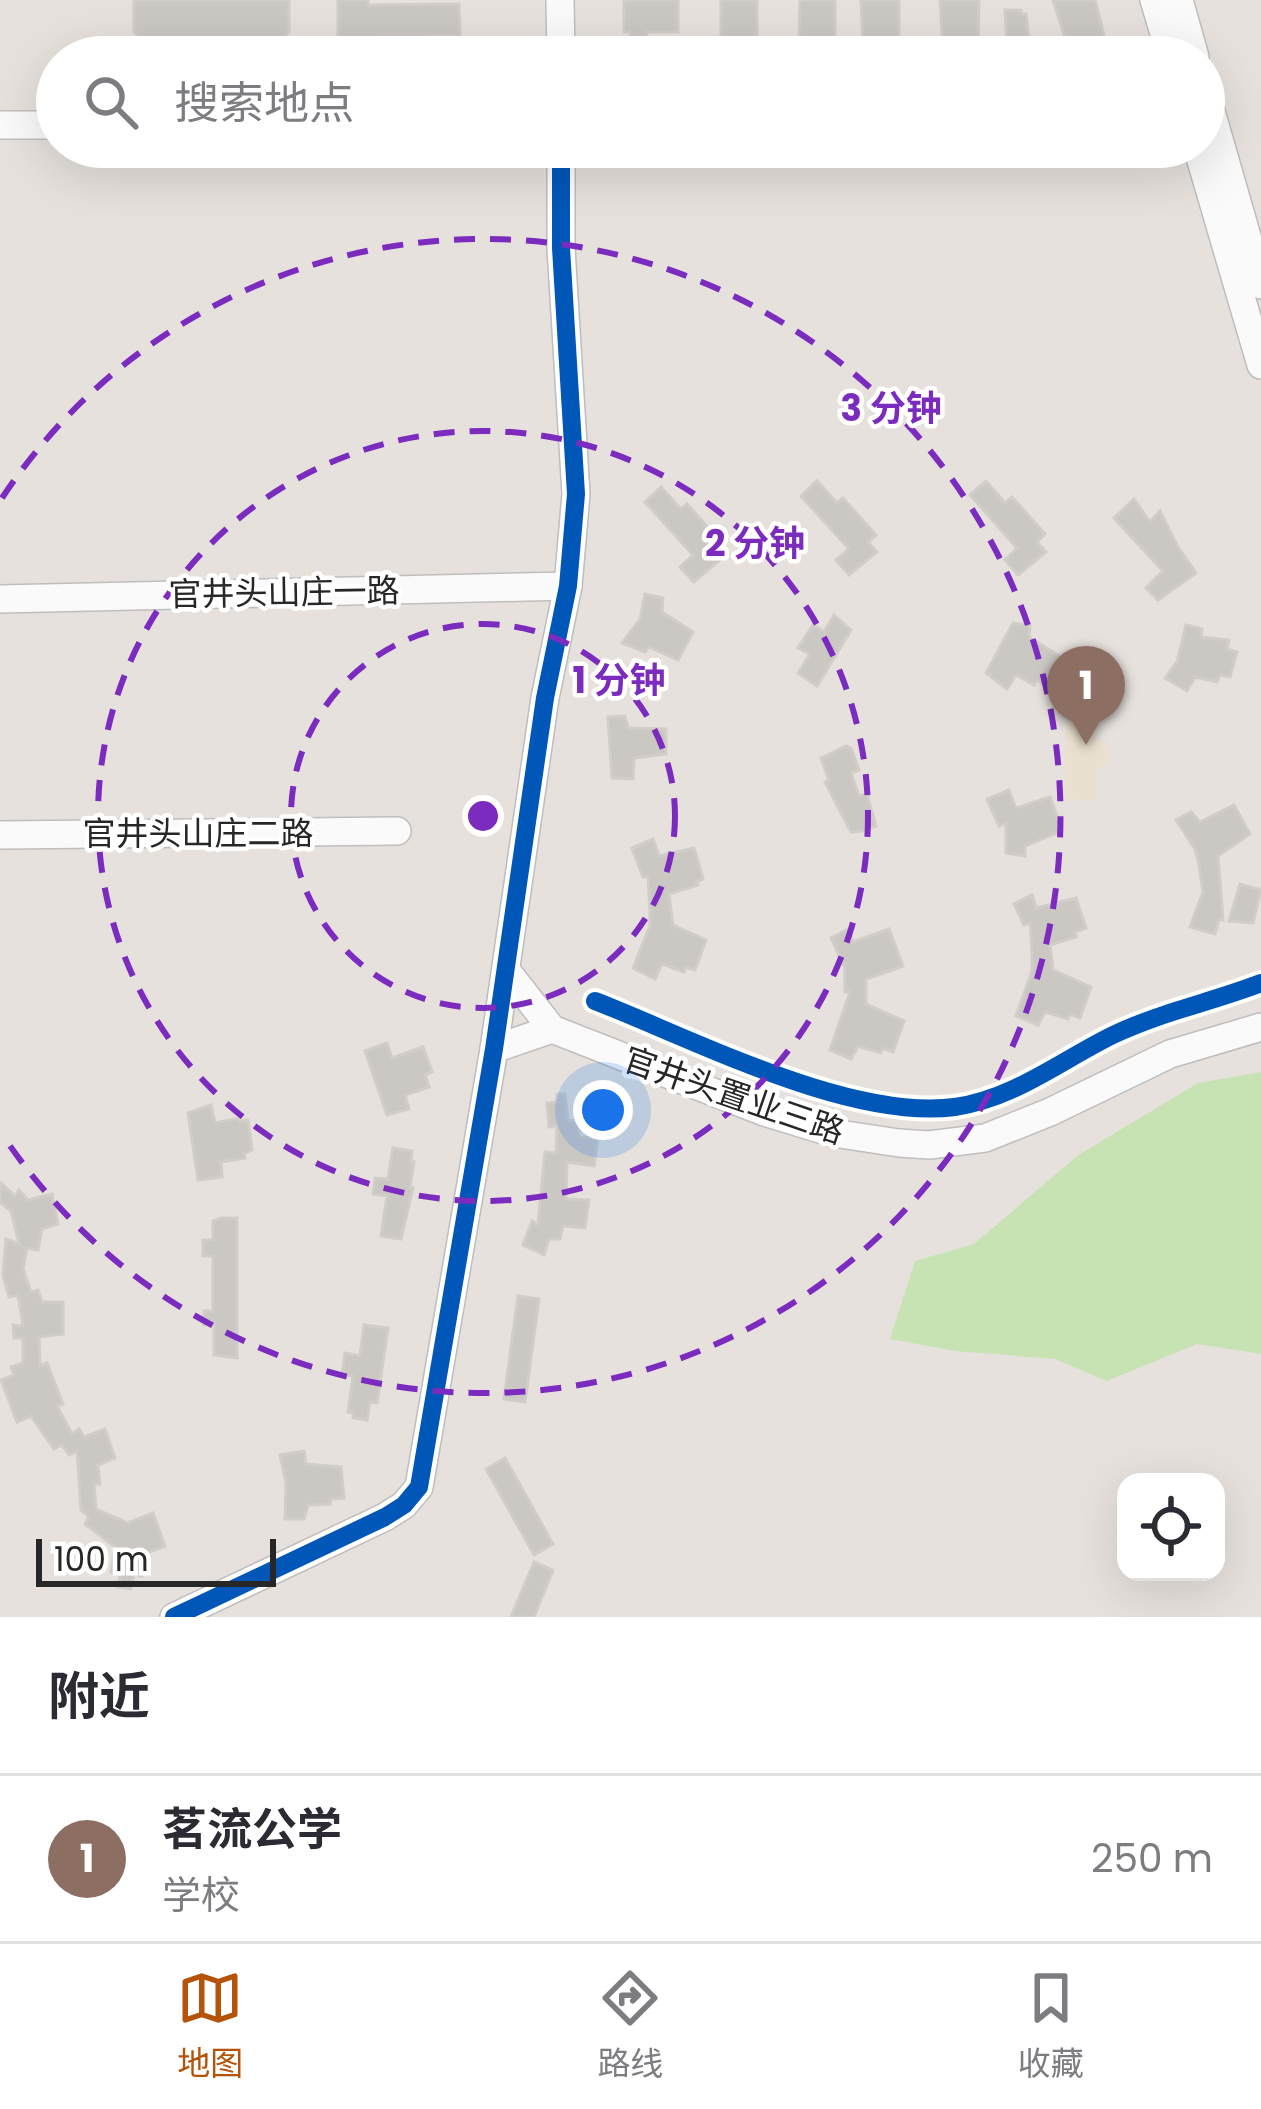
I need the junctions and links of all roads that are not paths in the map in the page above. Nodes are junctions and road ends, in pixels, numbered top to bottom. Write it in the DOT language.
graph roads {
  1 [pos="560,0"];
  2 [pos="1154,0"];
  3 [pos="1179,0"];
  4 [pos="561,36"];
  5 [pos="1165,36"];
  6 [pos="1190,36"];
  7 [pos="36,124"];
  8 [pos="0,125"];
  9 [pos="1225,160"];
  10 [pos="561,168"];
  11 [pos="1203,168"];
  12 [pos="1261,285"];
  13 [pos="1261,364"];
  14 [pos="568,586"];
  15 [pos="0,598"];
  16 [pos="397,831"];
  17 [pos="0,835"];
  18 [pos="506,970"];
  19 [pos="1261,1027"];
  20 [pos="552,1028"];
  21 [pos="494,1049"];
  22 [pos="174,1617"];
  1 -- 4 [label="street"];
  2 -- 5 [label="street"];
  3 -- 6 [label="street"];
  7 -- 8 [label="street"];
  9 -- 12 [label="street"];
  10 -- 14 [label="street"];
  11 -- 13 [label="street"];
  14 -- 15 [label="street, 官井头山庄一路"];
  14 -- 18 [label="street"];
  16 -- 17 [label="street, 官井头山庄二路"];
  18 -- 20 [label="street, 官井头置业三路"];
  18 -- 21 [label="street"];
  19 -- 20 [label="street, 官井头置业三路"];
  20 -- 21 [label="street"];
  21 -- 22 [label="street"];
}
